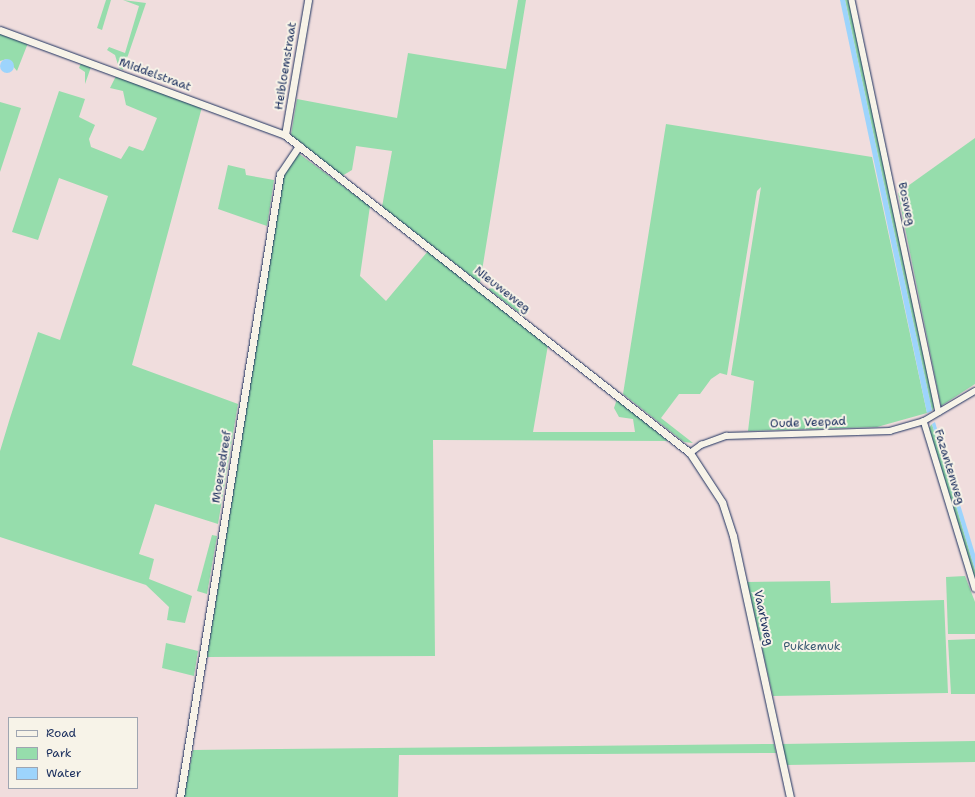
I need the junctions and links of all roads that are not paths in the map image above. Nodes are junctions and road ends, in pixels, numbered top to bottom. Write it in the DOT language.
graph roads {
  1 [pos="308,0"];
  2 [pos="852,0"];
  3 [pos="0,30"];
  4 [pos="286,135"];
  5 [pos="299,146"];
  6 [pos="975,391"];
  7 [pos="939,412"];
  8 [pos="927,420"];
  9 [pos="690,453"];
  10 [pos="975,588"];
  11 [pos="180,797"];
  12 [pos="790,797"];
  1 -- 4 [label="street, Heibloemstraat"];
  2 -- 7 [label="street, Bosweg"];
  3 -- 4 [label="street, Middelstraat"];
  4 -- 5 [label="street, Middelstraat"];
  5 -- 9 [label="street, Nieuweweg"];
  5 -- 11 [label="street, Moersedreef"];
  6 -- 7 [label="street, Oude Veepad"];
  7 -- 8 [label="street, Oude Veepad"];
  8 -- 9 [label="street, Oude Veepad"];
  8 -- 10 [label="street, Fazantenweg"];
  9 -- 12 [label="street, Vaartweg"];
}
